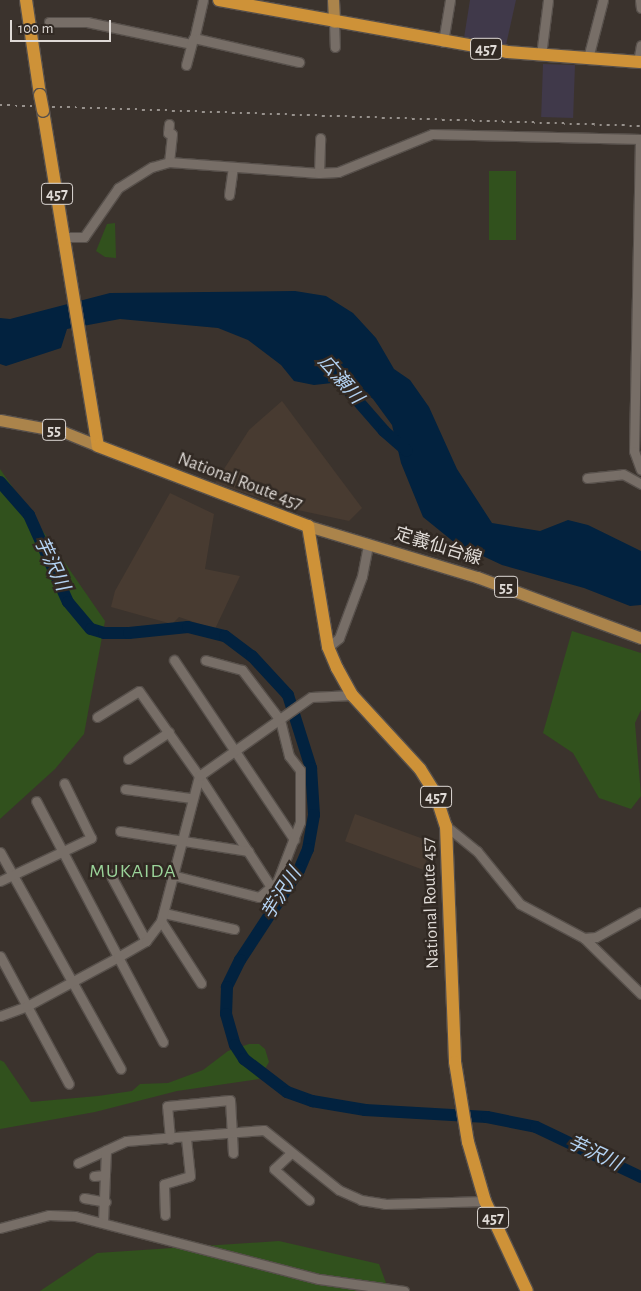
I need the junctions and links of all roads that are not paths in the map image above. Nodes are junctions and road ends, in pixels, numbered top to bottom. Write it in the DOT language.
graph roads {
  1 [pos="26,0"];
  2 [pos="203,0"];
  3 [pos="219,0"];
  4 [pos="332,0"];
  5 [pos="450,0"];
  6 [pos="548,0"];
  7 [pos="603,0"];
  8 [pos="640,0"];
  9 [pos="641,8"];
  10 [pos="49,22"];
  11 [pos="334,22"];
  12 [pos="192,41"];
  13 [pos="443,42"];
  14 [pos="641,45"];
  15 [pos="334,47"];
  16 [pos="541,55"];
  17 [pos="588,58"];
  18 [pos="299,62"];
  19 [pos="639,62"];
  20 [pos="186,65"];
  21 [pos="169,124"];
  22 [pos="320,138"];
  23 [pos="640,139"];
  24 [pos="169,162"];
  25 [pos="233,168"];
  26 [pos="319,173"];
  27 [pos="229,195"];
  28 [pos="64,237"];
  29 [pos="4,421"];
  30 [pos="98,446"];
  31 [pos="641,470"];
  32 [pos="587,478"];
  33 [pos="641,484"];
  34 [pos="308,526"];
  35 [pos="368,544"];
  36 [pos="641,638"];
  37 [pos="328,647"];
  38 [pos="174,660"];
  39 [pos="205,660"];
  40 [pos="352,694"];
  41 [pos="97,717"];
  42 [pos="281,718"];
  43 [pos="169,732"];
  44 [pos="234,752"];
  45 [pos="128,758"];
  46 [pos="199,776"];
  47 [pos="64,783"];
  48 [pos="125,789"];
  49 [pos="191,798"];
  50 [pos="36,801"];
  51 [pos="446,826"];
  52 [pos="120,831"];
  53 [pos="181,838"];
  54 [pos="294,839"];
  55 [pos="248,851"];
  56 [pos="0,852"];
  57 [pos="63,852"];
  58 [pos="110,874"];
  59 [pos="12,875"];
  60 [pos="172,875"];
  61 [pos="0,881"];
  62 [pos="271,887"];
  63 [pos="641,912"];
  64 [pos="163,917"];
  65 [pos="234,929"];
  66 [pos="584,938"];
  67 [pos="146,941"];
  68 [pos="0,956"];
  69 [pos="118,956"];
  70 [pos="73,983"];
  71 [pos="200,983"];
  72 [pos="641,994"];
  73 [pos="27,1006"];
  74 [pos="0,1016"];
  75 [pos="163,1042"];
  76 [pos="120,1069"];
  77 [pos="70,1084"];
  78 [pos="232,1134"];
  79 [pos="186,1138"];
  80 [pos="170,1139"];
  81 [pos="106,1150"];
  82 [pos="233,1153"];
  83 [pos="290,1153"];
  84 [pos="78,1163"];
  85 [pos="105,1175"];
  86 [pos="94,1176"];
  87 [pos="84,1198"];
  88 [pos="308,1200"];
  89 [pos="485,1201"];
  90 [pos="106,1202"];
  91 [pos="165,1215"];
  92 [pos="103,1222"];
  93 [pos="0,1228"];
  94 [pos="404,1291"];
  95 [pos="527,1291"];
  1 -- 28 [label="highway, 457, bridge"];
  2 -- 12 [label="street"];
  3 -- 11 [label="highway, 457"];
  4 -- 11 [label="main road"];
  5 -- 13 [label="street"];
  6 -- 16 [label="street"];
  7 -- 17 [label="street"];
  8 -- 9 [label="street"];
  10 -- 12 [label="street"];
  11 -- 13 [label="highway, 457"];
  11 -- 15 [label="street"];
  12 -- 18 [label="street"];
  12 -- 20 [label="street"];
  13 -- 16 [label="highway, 457"];
  14 -- 19 [label="street"];
  16 -- 17 [label="highway, 457"];
  17 -- 19 [label="highway, 457"];
  21 -- 24 [label="street"];
  22 -- 26 [label="street"];
  23 -- 26 [label="street"];
  23 -- 31 [label="street"];
  24 -- 25 [label="street"];
  24 -- 28 [label="street"];
  25 -- 26 [label="street"];
  25 -- 27 [label="street"];
  28 -- 30 [label="highway, 457"];
  29 -- 30 [label="main road, 55"];
  30 -- 34 [label="highway, National Route 457"];
  32 -- 33 [label="street"];
  34 -- 35 [label="main road, 定義仙台線 / 55"];
  34 -- 37 [label="highway, National Route 457 / 457"];
  35 -- 36 [label="main road, 定義仙台線 / 55"];
  35 -- 37 [label="street"];
  37 -- 40 [label="highway, National Route 457 / 457"];
  38 -- 44 [label="street"];
  39 -- 42 [label="street"];
  40 -- 42 [label="street"];
  40 -- 51 [label="highway, National Route 457 / 457"];
  41 -- 43 [label="street"];
  42 -- 44 [label="street"];
  42 -- 54 [label="street"];
  43 -- 45 [label="street"];
  43 -- 46 [label="street"];
  44 -- 46 [label="street"];
  44 -- 54 [label="street"];
  46 -- 49 [label="street"];
  46 -- 55 [label="street"];
  47 -- 57 [label="street"];
  48 -- 49 [label="street"];
  49 -- 53 [label="street"];
  50 -- 57 [label="street"];
  51 -- 66 [label="street"];
  51 -- 89 [label="highway, National Route 457 / 457"];
  52 -- 53 [label="street"];
  53 -- 55 [label="street"];
  53 -- 60 [label="street"];
  54 -- 62 [label="street"];
  55 -- 62 [label="street"];
  56 -- 59 [label="street"];
  57 -- 59 [label="street"];
  57 -- 69 [label="street"];
  58 -- 67 [label="street"];
  59 -- 61 [label="street"];
  59 -- 70 [label="street"];
  60 -- 62 [label="street"];
  60 -- 64 [label="street"];
  63 -- 66 [label="street"];
  64 -- 65 [label="street"];
  64 -- 67 [label="street"];
  64 -- 71 [label="street"];
  66 -- 72 [label="street"];
  67 -- 69 [label="street"];
  68 -- 73 [label="street"];
  69 -- 70 [label="street"];
  69 -- 75 [label="street"];
  70 -- 73 [label="street"];
  70 -- 76 [label="street"];
  73 -- 74 [label="street"];
  73 -- 77 [label="street"];
  78 -- 79 [label="street"];
  78 -- 80 [label="street"];
  78 -- 82 [label="street"];
  78 -- 83 [label="street"];
  79 -- 80 [label="street"];
  79 -- 91 [label="street"];
  80 -- 81 [label="street"];
  81 -- 84 [label="street"];
  81 -- 85 [label="street"];
  83 -- 88 [label="street"];
  83 -- 89 [label="street"];
  85 -- 86 [label="street"];
  85 -- 90 [label="street"];
  87 -- 90 [label="street"];
  89 -- 95 [label="highway, National Route 457 / 457"];
  90 -- 92 [label="street"];
  92 -- 93 [label="street"];
  92 -- 94 [label="street"];
}
